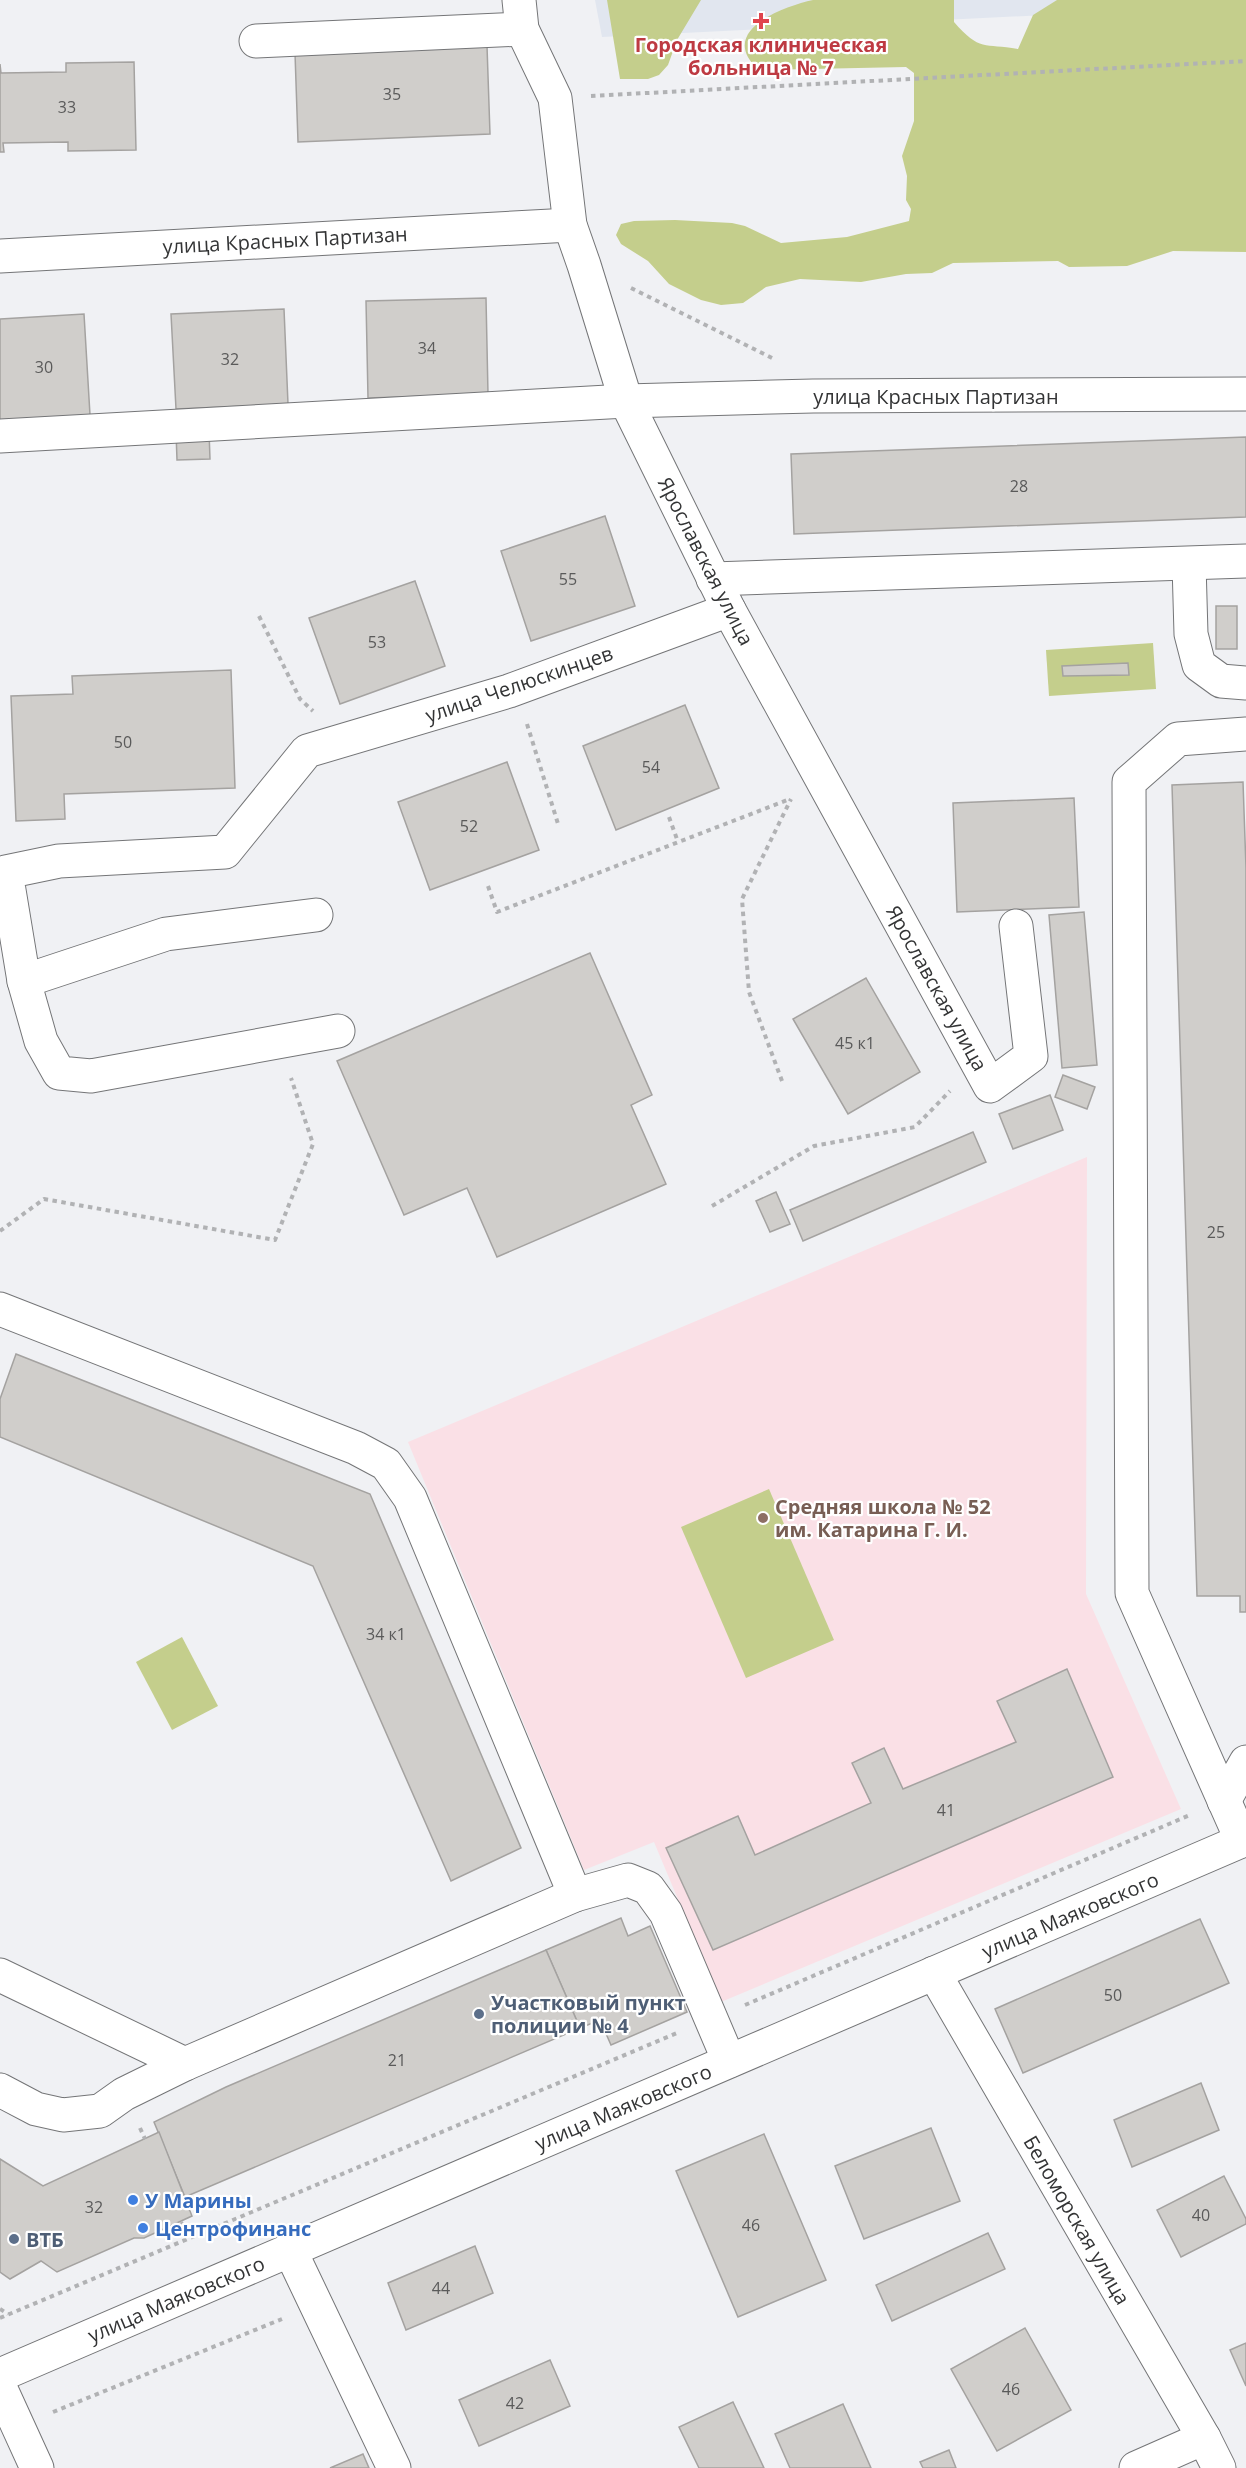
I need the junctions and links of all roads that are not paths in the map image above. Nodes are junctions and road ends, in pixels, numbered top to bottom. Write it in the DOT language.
graph roads {
  1 [pos="521,14"];
  2 [pos="256,41"];
  3 [pos="570,225"];
  4 [pos="0,256"];
  5 [pos="1246,394"];
  6 [pos="626,401"];
  7 [pos="0,436"];
  8 [pos="1246,561"];
  9 [pos="1189,564"];
  10 [pos="713,579"];
  11 [pos="729,610"];
  12 [pos="1246,683"];
  13 [pos="1246,734"];
  14 [pos="316,915"];
  15 [pos="1016,926"];
  16 [pos="24,981"];
  17 [pos="338,1031"];
  18 [pos="0,1309"];
  19 [pos="1246,1762"];
  20 [pos="1224,1801"];
  21 [pos="1244,1840"];
  22 [pos="575,1895"];
  23 [pos="934,1973"];
  24 [pos="0,1975"];
  25 [pos="729,2061"];
  26 [pos="185,2064"];
  27 [pos="0,2090"];
  28 [pos="290,2250"];
  29 [pos="0,2375"];
  30 [pos="0,2387"];
  31 [pos="1204,2438"];
  32 [pos="37,2468"];
  33 [pos="394,2468"];
  34 [pos="1136,2468"];
  35 [pos="1219,2468"];
  1 -- 2 [label="street"];
  1 -- 3 [label="street, Ярославская улица"];
  3 -- 4 [label="street, улица Красных Партизан"];
  3 -- 6 [label="street, Ярославская улица"];
  5 -- 6 [label="street, улица Красных Партизан"];
  6 -- 7 [label="street, улица Красных Партизан"];
  6 -- 10 [label="street, Ярославская улица"];
  8 -- 9 [label="street"];
  9 -- 10 [label="street"];
  9 -- 12 [label="street"];
  10 -- 11 [label="street, Ярославская улица"];
  11 -- 15 [label="street, Ярославская улица"];
  11 -- 16 [label="street, улица Челюскинцев"];
  13 -- 20 [label="street"];
  14 -- 16 [label="street"];
  16 -- 17 [label="street"];
  18 -- 22 [label="street"];
  19 -- 20 [label="street"];
  20 -- 21 [label="street"];
  21 -- 23 [label="street, улица Маяковского"];
  22 -- 25 [label="street"];
  22 -- 26 [label="street"];
  23 -- 25 [label="street, улица Маяковского"];
  23 -- 31 [label="street, Беломорская улица"];
  24 -- 26 [label="street"];
  25 -- 28 [label="street, улица Маяковского"];
  26 -- 27 [label="street"];
  28 -- 29 [label="street, улица Маяковского"];
  28 -- 33 [label="street"];
  30 -- 32 [label="street"];
  31 -- 34 [label="street"];
  31 -- 35 [label="street, Беломорская улица"];
}
